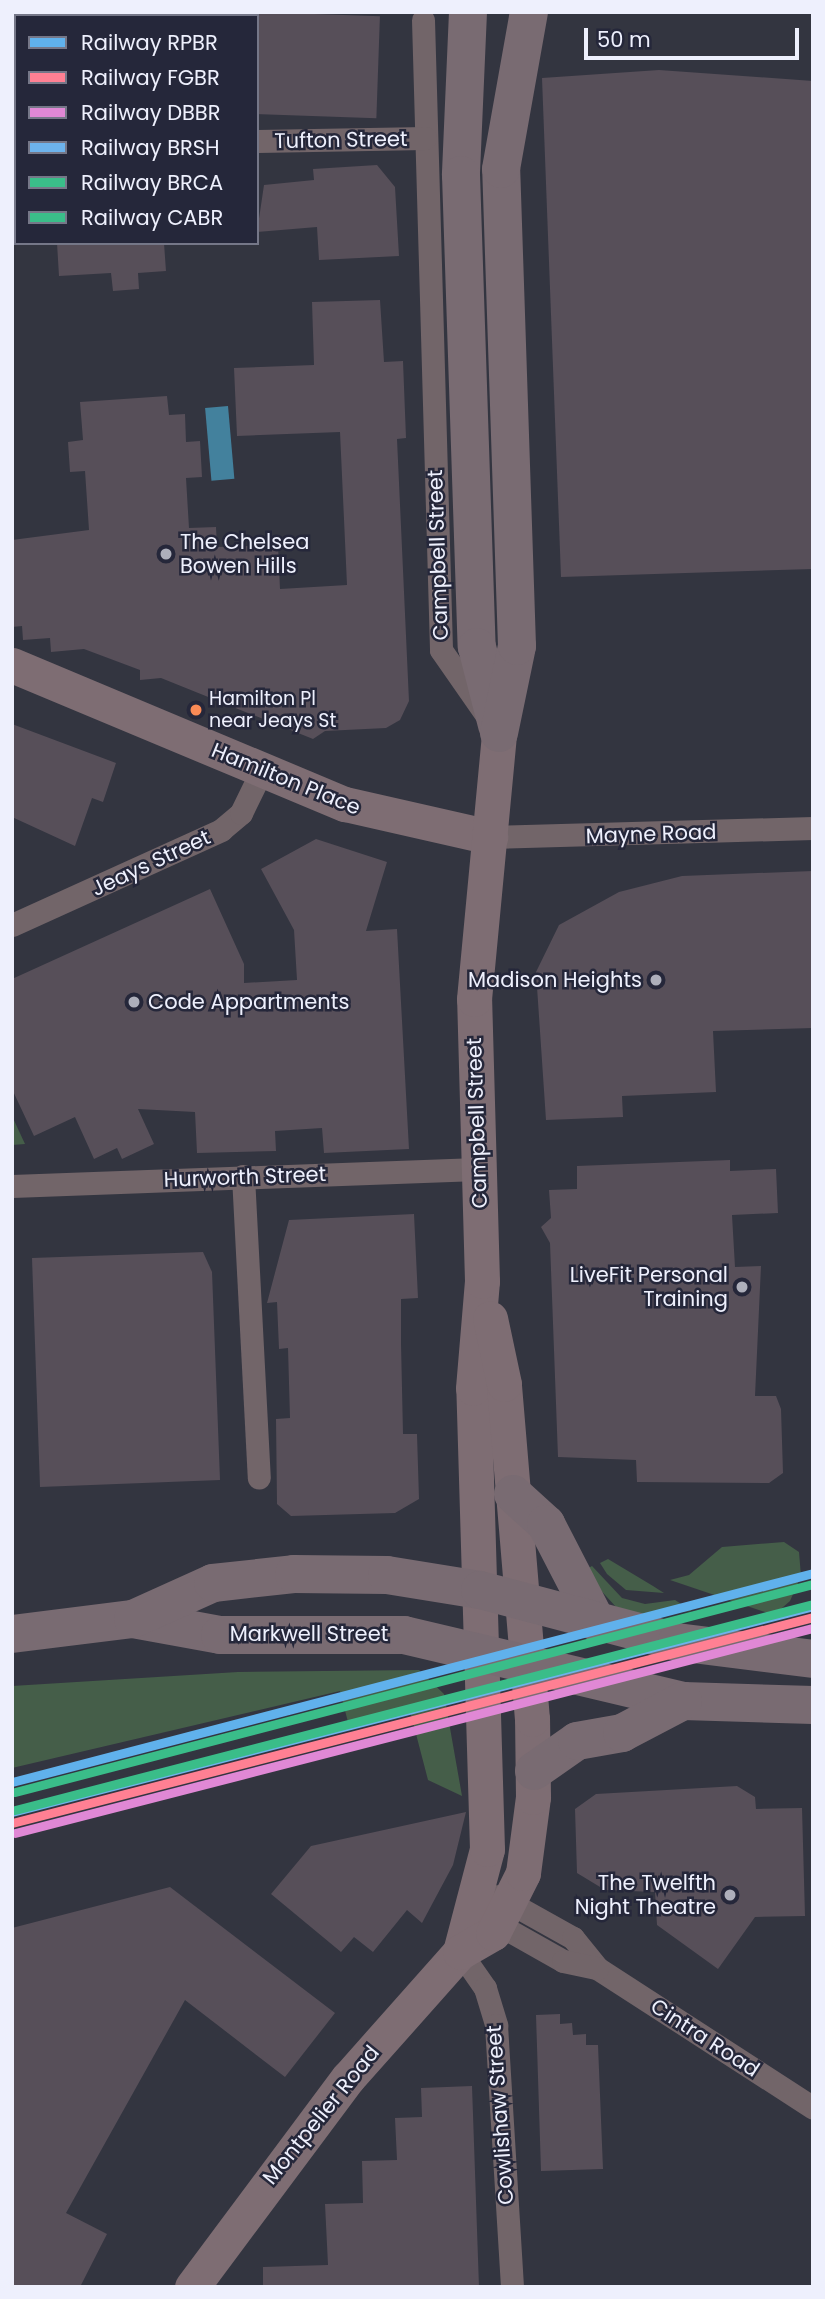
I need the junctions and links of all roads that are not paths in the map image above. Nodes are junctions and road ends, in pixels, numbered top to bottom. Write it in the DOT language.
graph roads {
  1 [pos="468,12"];
  2 [pos="529,12"];
  3 [pos="423,20"];
  4 [pos="425,138"];
  5 [pos="259,141"];
  6 [pos="12,665"];
  7 [pos="499,733"];
  8 [pos="262,770"];
  9 [pos="813,828"];
  10 [pos="490,836"];
  11 [pos="12,925"];
  12 [pos="478,1169"];
  13 [pos="243,1176"];
  14 [pos="12,1186"];
  15 [pos="482,1281"];
  16 [pos="259,1478"];
  17 [pos="513,1494"];
  18 [pos="480,1590"];
  19 [pos="522,1601"];
  20 [pos="133,1619"];
  21 [pos="597,1623"];
  22 [pos="12,1634"];
  23 [pos="483,1650"];
  24 [pos="813,1659"];
  25 [pos="526,1660"];
  26 [pos="683,1701"];
  27 [pos="813,1705"];
  28 [pos="534,1771"];
  29 [pos="491,1906"];
  30 [pos="460,1952"];
  31 [pos="813,2108"];
  32 [pos="192,2287"];
  33 [pos="512,2287"];
  1 -- 7 [label="highway"];
  2 -- 7 [label="highway"];
  3 -- 4 [label="street, Campbell Street"];
  4 -- 5 [label="street, Tufton Street"];
  4 -- 7 [label="street, Campbell Street"];
  6 -- 8 [label="main road, Hamilton Place"];
  7 -- 10 [label="main road, Campbell Street"];
  8 -- 10 [label="main road, Hamilton Place"];
  8 -- 11 [label="street, Jeays Street"];
  9 -- 10 [label="street, Mayne Road"];
  10 -- 12 [label="main road, Campbell Street"];
  12 -- 13 [label="street, Hurworth Street"];
  12 -- 15 [label="main road, Campbell Street"];
  13 -- 14 [label="street, Hurworth Street"];
  13 -- 16 [label="street"];
  15 -- 17 [label="main road, Campbell Street"];
  15 -- 18 [label="main road, Campbell Street"];
  17 -- 19 [label="main road, Campbell Street"];
  17 -- 21 [label="highway"];
  18 -- 19 [label="highway, Markwell Street"];
  18 -- 20 [label="highway, Markwell Street"];
  18 -- 23 [label="main road, Campbell Street"];
  19 -- 21 [label="highway, Markwell Street"];
  19 -- 25 [label="main road"];
  20 -- 22 [label="highway, Markwell Street"];
  20 -- 23 [label="highway, Markwell Street"];
  21 -- 24 [label="highway, Markwell Street"];
  23 -- 25 [label="highway, Markwell Street"];
  23 -- 29 [label="main road"];
  25 -- 26 [label="highway, Markwell Street"];
  25 -- 28 [label="main road"];
  26 -- 27 [label="highway, Markwell Street"];
  26 -- 28 [label="highway"];
  28 -- 29 [label="main road"];
  29 -- 30 [label="main road, Montpelier Road"];
  29 -- 31 [label="street, Cintra Road"];
  30 -- 32 [label="main road, Montpelier Road"];
  30 -- 33 [label="street, Cowlishaw Street"];
}
